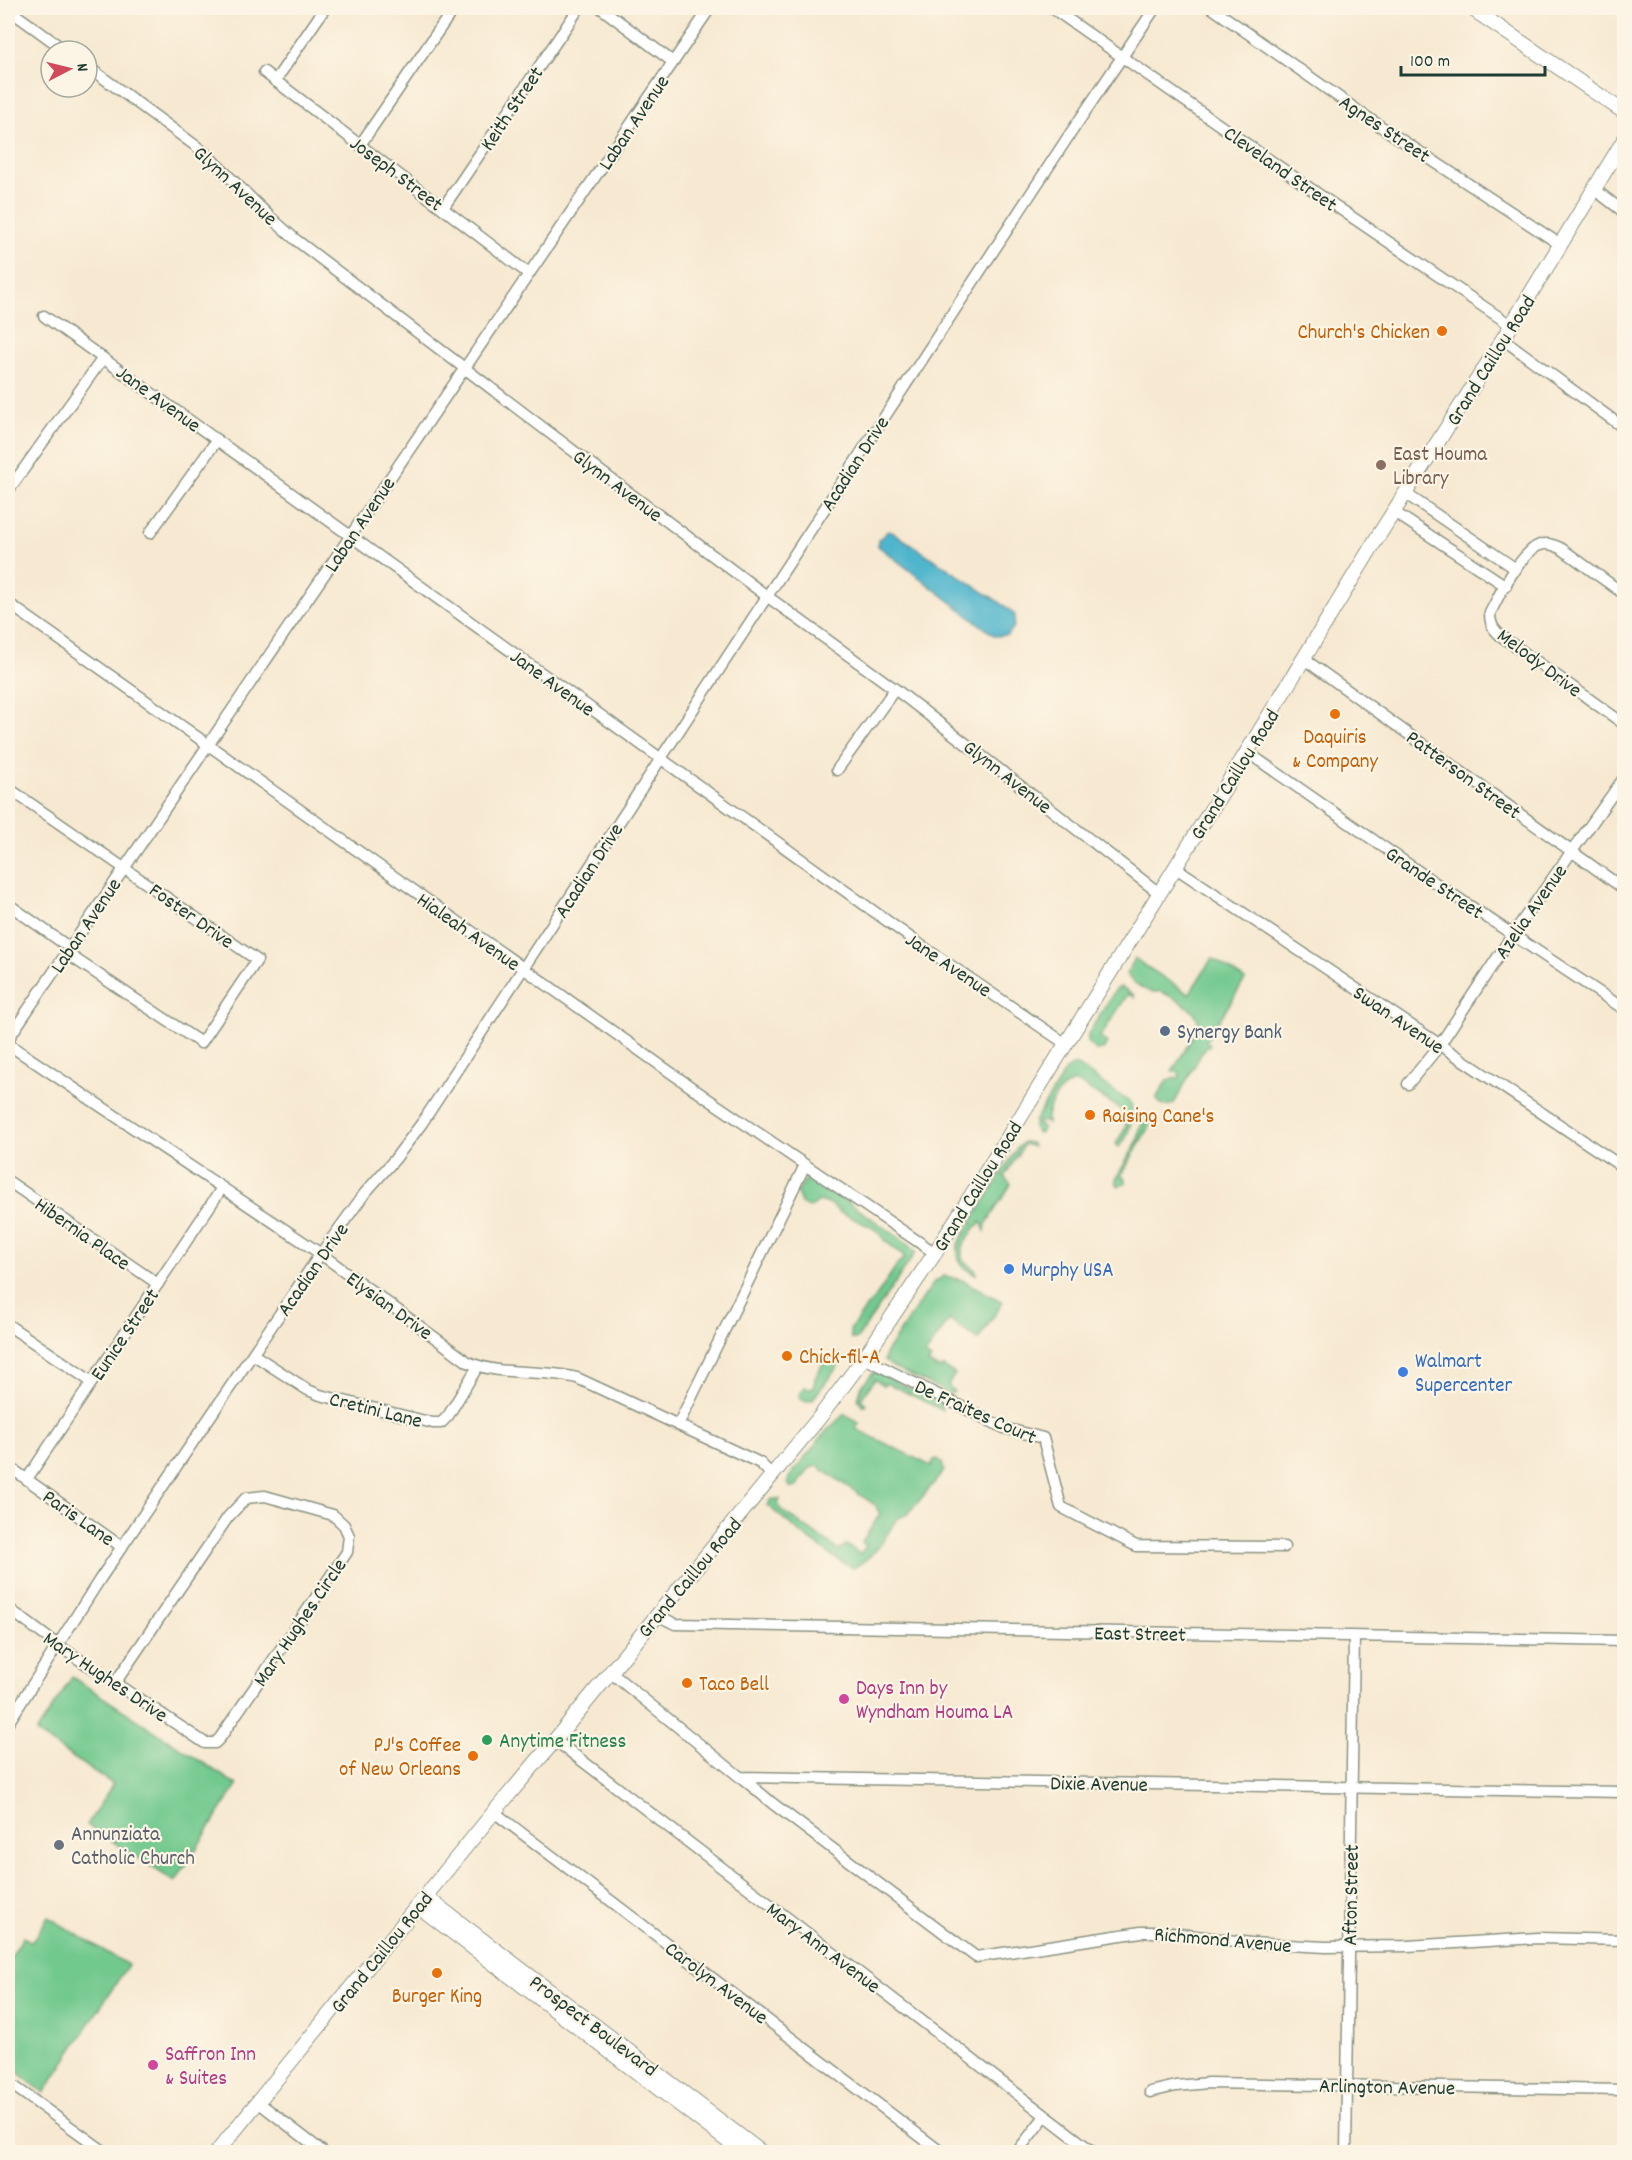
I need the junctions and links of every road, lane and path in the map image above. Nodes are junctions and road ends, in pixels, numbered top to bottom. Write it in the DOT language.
graph roads {
  1 [pos="325,8"];
  2 [pos="454,8"];
  3 [pos="579,8"];
  4 [pos="601,8"];
  5 [pos="710,8"];
  6 [pos="1052,8"];
  7 [pos="1155,8"];
  8 [pos="1212,8"];
  9 [pos="1471,8"];
  10 [pos="8,9"];
  11 [pos="49,39"];
  12 [pos="1123,57"];
  13 [pos="673,62"];
  14 [pos="264,72"];
  15 [pos="99,75"];
  16 [pos="275,81"];
  17 [pos="1624,112"];
  18 [pos="1624,140"];
  19 [pos="360,145"];
  20 [pos="1594,189"];
  21 [pos="443,208"];
  22 [pos="1624,212"];
  23 [pos="1561,245"];
  24 [pos="530,274"];
  25 [pos="44,316"];
  26 [pos="1512,326"];
  27 [pos="1503,339"];
  28 [pos="103,358"];
  29 [pos="465,368"];
  30 [pos="1624,428"];
  31 [pos="217,440"];
  32 [pos="8,492"];
  33 [pos="1406,494"];
  34 [pos="1394,512"];
  35 [pos="150,533"];
  36 [pos="351,536"];
  37 [pos="1516,569"];
  38 [pos="1506,586"];
  39 [pos="1624,594"];
  40 [pos="768,597"];
  41 [pos="8,603"];
  42 [pos="1304,658"];
  43 [pos="895,689"];
  44 [pos="1624,724"];
  45 [pos="208,745"];
  46 [pos="1247,753"];
  47 [pos="661,759"];
  48 [pos="837,770"];
  49 [pos="1624,778"];
  50 [pos="8,788"];
  51 [pos="1573,853"];
  52 [pos="124,868"];
  53 [pos="1176,868"];
  54 [pos="1624,889"];
  55 [pos="1159,893"];
  56 [pos="8,904"];
  57 [pos="1514,934"];
  58 [pos="68,950"];
  59 [pos="524,969"];
  60 [pos="1624,1010"];
  61 [pos="8,1039"];
  62 [pos="8,1044"];
  63 [pos="1066,1044"];
  64 [pos="1439,1046"];
  65 [pos="1408,1084"];
  66 [pos="805,1165"];
  67 [pos="1624,1168"];
  68 [pos="8,1181"];
  69 [pos="222,1188"];
  70 [pos="935,1253"];
  71 [pos="321,1254"];
  72 [pos="158,1284"];
  73 [pos="8,1325"];
  74 [pos="254,1354"];
  75 [pos="864,1359"];
  76 [pos="478,1366"];
  77 [pos="92,1382"];
  78 [pos="678,1425"];
  79 [pos="8,1466"];
  80 [pos="772,1475"];
  81 [pos="27,1479"];
  82 [pos="122,1547"];
  83 [pos="1284,1547"];
  84 [pos="8,1608"];
  85 [pos="657,1615"];
  86 [pos="1354,1637"];
  87 [pos="1624,1641"];
  88 [pos="56,1644"];
  89 [pos="610,1672"];
  90 [pos="115,1683"];
  91 [pos="8,1723"];
  92 [pos="555,1740"];
  93 [pos="205,1743"];
  94 [pos="740,1777"];
  95 [pos="1352,1787"];
  96 [pos="1624,1792"];
  97 [pos="494,1812"];
  98 [pos="422,1901"];
  99 [pos="1624,1940"];
  100 [pos="1349,1947"];
  101 [pos="8,2082"];
  102 [pos="1347,2085"];
  103 [pos="1624,2090"];
  104 [pos="1150,2092"];
  105 [pos="258,2102"];
  106 [pos="1045,2116"];
  107 [pos="105,2152"];
  108 [pos="217,2152"];
  109 [pos="323,2152"];
  110 [pos="742,2152"];
  111 [pos="761,2152"];
  112 [pos="941,2152"];
  113 [pos="1017,2152"];
  114 [pos="1093,2152"];
  115 [pos="1346,2152"];
  1 -- 16 [label="street"];
  2 -- 19 [label="street"];
  3 -- 21 [label="street, Keith Street"];
  4 -- 13 [label="street"];
  5 -- 13 [label="street, Laban Avenue"];
  6 -- 12 [label="street, Cleveland Street"];
  7 -- 12 [label="street, Acadian Drive"];
  8 -- 23 [label="street, Agnes Street"];
  9 -- 17 [label="main road"];
  10 -- 11 [label="street"];
  12 -- 26 [label="street, Cleveland Street"];
  12 -- 40 [label="street, Acadian Drive"];
  13 -- 24 [label="street, Laban Avenue"];
  14 -- 16 [label="street, Joseph Street"];
  15 -- 29 [label="street, Glynn Avenue"];
  16 -- 19 [label="street, Joseph Street"];
  18 -- 20 [label="main road, Grand Caillou Road"];
  19 -- 21 [label="street, Joseph Street"];
  20 -- 22 [label="street"];
  20 -- 23 [label="main road, Grand Caillou Road"];
  21 -- 24 [label="street, Joseph Street"];
  23 -- 26 [label="main road, Grand Caillou Road"];
  24 -- 29 [label="street, Laban Avenue"];
  25 -- 28 [label="street, Jane Avenue"];
  26 -- 27 [label="main road, Grand Caillou Road"];
  27 -- 30 [label="street"];
  27 -- 33 [label="main road, Grand Caillou Road"];
  28 -- 31 [label="street, Jane Avenue"];
  28 -- 32 [label="street"];
  29 -- 36 [label="street, Laban Avenue"];
  29 -- 40 [label="street, Glynn Avenue"];
  31 -- 35 [label="street"];
  31 -- 36 [label="street, Jane Avenue"];
  33 -- 34 [label="main road, Grand Caillou Road"];
  33 -- 37 [label="street"];
  34 -- 38 [label="street"];
  34 -- 42 [label="main road, Grand Caillou Road"];
  36 -- 45 [label="street, Laban Avenue"];
  36 -- 47 [label="street, Jane Avenue"];
  37 -- 38 [label="street, Melody Drive"];
  37 -- 39 [label="street, Melody Drive"];
  38 -- 44 [label="street, Melody Drive"];
  40 -- 43 [label="street, Glynn Avenue"];
  40 -- 47 [label="street, Acadian Drive"];
  41 -- 45 [label="street, Hialeah Avenue"];
  42 -- 46 [label="main road, Grand Caillou Road"];
  42 -- 51 [label="street, Patterson Street"];
  43 -- 48 [label="street"];
  43 -- 55 [label="street, Glynn Avenue"];
  45 -- 52 [label="street, Laban Avenue"];
  45 -- 59 [label="street, Hialeah Avenue"];
  46 -- 53 [label="main road, Grand Caillou Road"];
  46 -- 57 [label="street, Grande Street"];
  47 -- 59 [label="street, Acadian Drive"];
  47 -- 63 [label="street, Jane Avenue"];
  49 -- 51 [label="street, Azelia Avenue"];
  50 -- 52 [label="street, Foster Drive"];
  51 -- 54 [label="street, Patterson Street"];
  51 -- 57 [label="street, Azelia Avenue"];
  52 -- 58 [label="street, Laban Avenue"];
  52 -- 58 [label="street, Foster Drive"];
  53 -- 55 [label="main road, Grand Caillou Road"];
  53 -- 64 [label="street, Swan Avenue"];
  55 -- 63 [label="main road, Grand Caillou Road"];
  56 -- 58 [label="street"];
  57 -- 60 [label="street, Grande Street"];
  57 -- 64 [label="street, Azelia Avenue"];
  58 -- 61 [label="street, Laban Avenue"];
  59 -- 66 [label="street, Hialeah Avenue"];
  59 -- 71 [label="street, Acadian Drive"];
  62 -- 69 [label="street, Elysian Drive"];
  63 -- 70 [label="main road, Grand Caillou Road"];
  64 -- 65 [label="street, Azelia Avenue"];
  64 -- 67 [label="street, Swan Avenue"];
  66 -- 70 [label="street, Hialeah Avenue"];
  66 -- 78 [label="street"];
  68 -- 72 [label="street, Hibernia Place"];
  69 -- 71 [label="street, Elysian Drive"];
  69 -- 72 [label="street, Eunice Street"];
  70 -- 75 [label="main road, Grand Caillou Road"];
  71 -- 74 [label="street, Acadian Drive"];
  71 -- 76 [label="street, Elysian Drive"];
  72 -- 77 [label="street, Eunice Street"];
  73 -- 77 [label="street"];
  74 -- 76 [label="street, Cretini Lane"];
  74 -- 82 [label="street, Acadian Drive"];
  75 -- 80 [label="main road, Grand Caillou Road"];
  75 -- 83 [label="street, De Fraites Court"];
  76 -- 78 [label="street, Elysian Drive"];
  77 -- 81 [label="street, Eunice Street"];
  78 -- 80 [label="street, Elysian Drive"];
  79 -- 81 [label="street, Paris Lane"];
  80 -- 85 [label="main road, Grand Caillou Road"];
  81 -- 82 [label="street, Paris Lane"];
  82 -- 88 [label="street, Acadian Drive"];
  84 -- 88 [label="street, Mary Hughes Drive"];
  85 -- 86 [label="street, East Street"];
  85 -- 89 [label="main road, Grand Caillou Road"];
  86 -- 87 [label="street, East Street"];
  86 -- 95 [label="street, Afton Street"];
  88 -- 90 [label="street, Mary Hughes Drive"];
  88 -- 91 [label="street, Acadian Drive"];
  89 -- 92 [label="main road, Grand Caillou Road"];
  89 -- 94 [label="street"];
  90 -- 93 [label="street, Mary Hughes Drive"];
  90 -- 93 [label="street, Mary Hughes Circle"];
  92 -- 97 [label="main road, Grand Caillou Road"];
  92 -- 106 [label="street, Mary Ann Avenue"];
  94 -- 95 [label="street, Dixie Avenue"];
  94 -- 100 [label="street, Richmond Avenue"];
  95 -- 96 [label="street, Dixie Avenue"];
  95 -- 100 [label="street, Afton Street"];
  97 -- 98 [label="main road, Grand Caillou Road"];
  97 -- 112 [label="street, Carolyn Avenue"];
  98 -- 105 [label="main road, Grand Caillou Road"];
  98 -- 110 [label="main road, Prospect Boulevard"];
  98 -- 111 [label="main road, Prospect Boulevard"];
  99 -- 100 [label="street, Richmond Avenue"];
  100 -- 102 [label="street, Afton Street"];
  101 -- 107 [label="street"];
  102 -- 103 [label="street, Arlington Avenue"];
  102 -- 104 [label="street, Arlington Avenue"];
  102 -- 115 [label="street, Afton Street"];
  105 -- 108 [label="main road, Grand Caillou Road"];
  105 -- 109 [label="street"];
  106 -- 113 [label="street"];
  106 -- 114 [label="street, Mary Ann Avenue"];
}
